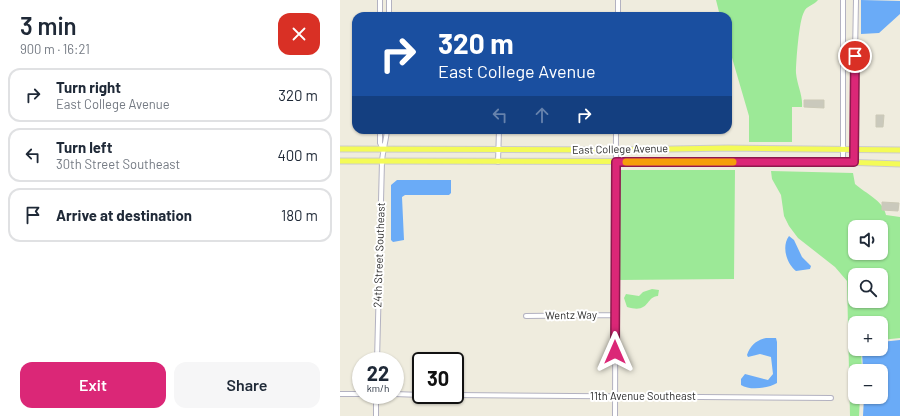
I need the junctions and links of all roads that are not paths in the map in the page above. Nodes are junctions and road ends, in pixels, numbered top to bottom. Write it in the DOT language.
graph roads {
  1 [pos="380,0"];
  2 [pos="389,0"];
  3 [pos="618,0"];
  4 [pos="843,0"];
  5 [pos="856,0"];
  6 [pos="380,12"];
  7 [pos="389,12"];
  8 [pos="618,12"];
  9 [pos="380,134"];
  10 [pos="386,134"];
  11 [pos="499,134"];
  12 [pos="616,134"];
  13 [pos="843,148"];
  14 [pos="340,149"];
  15 [pos="383,149"];
  16 [pos="854,149"];
  17 [pos="499,150"];
  18 [pos="616,150"];
  19 [pos="900,150"];
  20 [pos="340,161"];
  21 [pos="382,161"];
  22 [pos="498,162"];
  23 [pos="616,162"];
  24 [pos="843,162"];
  25 [pos="854,162"];
  26 [pos="900,164"];
  27 [pos="615,315"];
  28 [pos="526,316"];
  29 [pos="377,352"];
  30 [pos="340,394"];
  31 [pos="352,394"];
  32 [pos="464,395"];
  33 [pos="615,396"];
  34 [pos="831,398"];
  35 [pos="376,404"];
  36 [pos="376,416"];
  37 [pos="614,416"];
  1 -- 6 [label="street"];
  2 -- 7 [label="street"];
  3 -- 8 [label="street"];
  4 -- 13 [label="street"];
  5 -- 16 [label="street"];
  9 -- 15 [label="street, 24th Street Southeast"];
  10 -- 15 [label="street, 24th Street Southeast"];
  11 -- 17 [label="street"];
  12 -- 18 [label="street"];
  13 -- 16 [label="main road, East College Avenue"];
  13 -- 18 [label="main road, East College Avenue"];
  13 -- 24 [label="street"];
  14 -- 15 [label="main road, East College Avenue"];
  15 -- 17 [label="main road, East College Avenue"];
  15 -- 21 [label="street, 24th Street Southeast"];
  16 -- 19 [label="main road, East College Avenue"];
  16 -- 25 [label="street"];
  17 -- 18 [label="main road, East College Avenue"];
  17 -- 22 [label="street"];
  18 -- 23 [label="street"];
  20 -- 21 [label="main road, East College Avenue"];
  21 -- 22 [label="main road, East College Avenue"];
  21 -- 29 [label="street, 24th Street Southeast"];
  22 -- 23 [label="main road, East College Avenue"];
  23 -- 24 [label="main road, East College Avenue"];
  23 -- 27 [label="street"];
  24 -- 25 [label="main road, East College Avenue"];
  25 -- 26 [label="main road, East College Avenue"];
  27 -- 28 [label="street, Wentz Way"];
  27 -- 33 [label="street"];
  30 -- 31 [label="street"];
  32 -- 33 [label="street, 11th Avenue Southeast"];
  33 -- 34 [label="street, 11th Avenue Southeast"];
  33 -- 37 [label="street"];
  35 -- 36 [label="street"];
}
